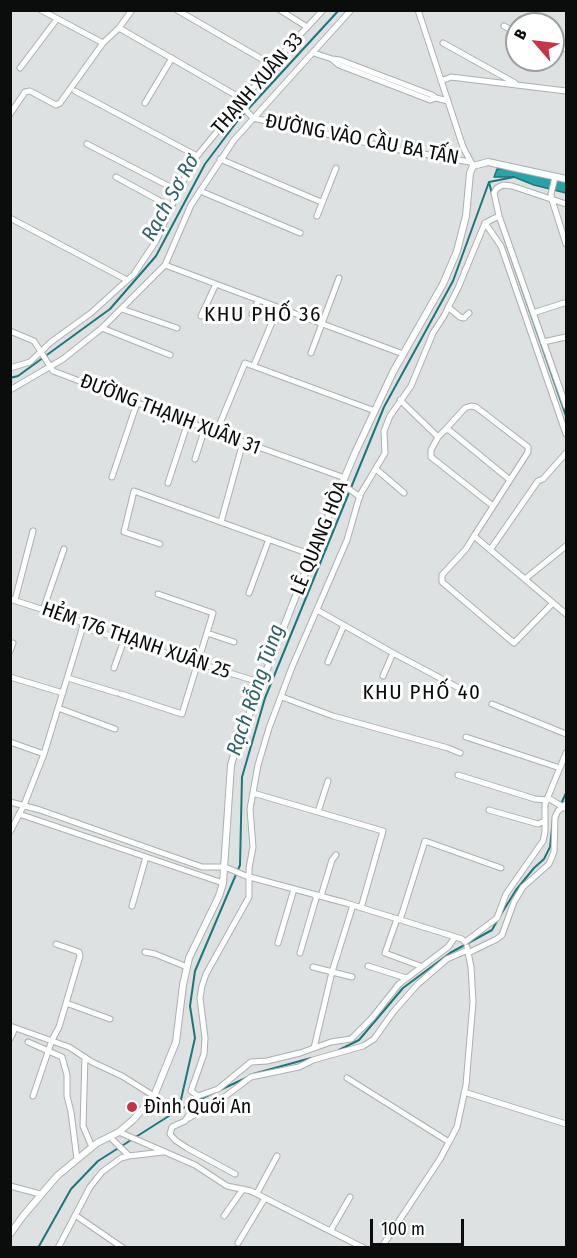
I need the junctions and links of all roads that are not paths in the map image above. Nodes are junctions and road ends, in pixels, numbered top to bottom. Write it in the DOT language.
graph roads {
  1 [pos="41,10"];
  2 [pos="177,10"];
  3 [pos="280,10"];
  4 [pos="323,10"];
  5 [pos="351,10"];
  6 [pos="417,10"];
  7 [pos="128,12"];
  8 [pos="57,19"];
  9 [pos="307,27"];
  10 [pos="119,28"];
  11 [pos="103,43"];
  12 [pos="443,43"];
  13 [pos="314,52"];
  14 [pos="172,58"];
  15 [pos="272,65"];
  16 [pos="20,68"];
  17 [pos="441,81"];
  18 [pos="519,86"];
  19 [pos="75,91"];
  20 [pos="567,91"];
  21 [pos="10,98"];
  22 [pos="448,101"];
  23 [pos="18,102"];
  24 [pos="242,102"];
  25 [pos="145,103"];
  26 [pos="10,114"];
  27 [pos="253,118"];
  28 [pos="87,144"];
  29 [pos="197,156"];
  30 [pos="220,159"];
  31 [pos="472,164"];
  32 [pos="336,168"];
  33 [pos="116,177"];
  34 [pos="555,178"];
  35 [pos="567,179"];
  36 [pos="200,190"];
  37 [pos="178,191"];
  38 [pos="551,197"];
  39 [pos="321,202"];
  40 [pos="567,204"];
  41 [pos="171,207"];
  42 [pos="317,216"];
  43 [pos="499,216"];
  44 [pos="10,218"];
  45 [pos="485,223"];
  46 [pos="300,233"];
  47 [pos="567,244"];
  48 [pos="165,265"];
  49 [pos="339,278"];
  50 [pos="127,280"];
  51 [pos="216,284"];
  52 [pos="258,301"];
  53 [pos="564,303"];
  54 [pos="278,308"];
  55 [pos="450,308"];
  56 [pos="122,309"];
  57 [pos="469,313"];
  58 [pos="533,313"];
  59 [pos="252,315"];
  60 [pos="201,316"];
  61 [pos="322,324"];
  62 [pos="102,328"];
  63 [pos="177,328"];
  64 [pos="10,331"];
  65 [pos="567,337"];
  66 [pos="543,342"];
  67 [pos="42,352"];
  68 [pos="311,353"];
  69 [pos="404,354"];
  70 [pos="170,355"];
  71 [pos="254,365"];
  72 [pos="50,366"];
  73 [pos="10,368"];
  74 [pos="10,390"];
  75 [pos="400,400"];
  76 [pos="137,403"];
  77 [pos="567,406"];
  78 [pos="375,411"];
  79 [pos="188,422"];
  80 [pos="205,428"];
  81 [pos="445,430"];
  82 [pos="216,433"];
  83 [pos="567,434"];
  84 [pos="438,437"];
  85 [pos="243,442"];
  86 [pos="567,453"];
  87 [pos="195,459"];
  88 [pos="375,469"];
  89 [pos="112,477"];
  90 [pos="510,480"];
  91 [pos="168,483"];
  92 [pos="344,483"];
  93 [pos="404,493"];
  94 [pos="358,496"];
  95 [pos="493,506"];
  96 [pos="221,522"];
  97 [pos="33,531"];
  98 [pos="474,536"];
  99 [pos="269,539"];
  100 [pos="160,543"];
  101 [pos="567,546"];
  102 [pos="64,549"];
  103 [pos="490,550"];
  104 [pos="312,555"];
  105 [pos="525,579"];
  106 [pos="249,593"];
  107 [pos="158,594"];
  108 [pos="13,599"];
  109 [pos="554,603"];
  110 [pos="43,610"];
  111 [pos="316,610"];
  112 [pos="567,614"];
  113 [pos="344,625"];
  114 [pos="83,626"];
  115 [pos="207,633"];
  116 [pos="124,640"];
  117 [pos="234,642"];
  118 [pos="13,643"];
  119 [pos="10,651"];
  120 [pos="393,653"];
  121 [pos="328,662"];
  122 [pos="198,664"];
  123 [pos="114,668"];
  124 [pos="10,676"];
  125 [pos="383,676"];
  126 [pos="68,678"];
  127 [pos="262,683"];
  128 [pos="63,693"];
  129 [pos="472,695"];
  130 [pos="282,697"];
  131 [pos="492,704"];
  132 [pos="58,708"];
  133 [pos="115,729"];
  134 [pos="567,734"];
  135 [pos="466,737"];
  136 [pos="10,742"];
  137 [pos="460,753"];
  138 [pos="567,753"];
  139 [pos="44,754"];
  140 [pos="560,768"];
  141 [pos="458,774"];
  142 [pos="328,781"];
  143 [pos="253,793"];
  144 [pos="549,800"];
  145 [pos="10,801"];
  146 [pos="24,805"];
  147 [pos="565,806"];
  148 [pos="489,810"];
  149 [pos="318,812"];
  150 [pos="19,814"];
  151 [pos="545,821"];
  152 [pos="10,832"];
  153 [pos="336,855"];
  154 [pos="146,857"];
  155 [pos="501,868"];
  156 [pos="227,869"];
  157 [pos="248,877"];
  158 [pos="223,883"];
  159 [pos="294,889"];
  160 [pos="319,896"];
  161 [pos="353,905"];
  162 [pos="132,906"];
  163 [pos="361,908"];
  164 [pos="398,919"];
  165 [pos="455,937"];
  166 [pos="278,943"];
  167 [pos="56,944"];
  168 [pos="467,948"];
  169 [pos="145,952"];
  170 [pos="300,953"];
  171 [pos="368,966"];
  172 [pos="420,966"];
  173 [pos="187,967"];
  174 [pos="313,967"];
  175 [pos="333,972"];
  176 [pos="352,977"];
  177 [pos="406,978"];
  178 [pos="66,1003"];
  179 [pos="110,1019"];
  180 [pos="13,1027"];
  181 [pos="10,1039"];
  182 [pos="52,1040"];
  183 [pos="28,1042"];
  184 [pos="314,1048"];
  185 [pos="48,1051"];
  186 [pos="85,1057"];
  187 [pos="347,1077"];
  188 [pos="464,1092"];
  189 [pos="33,1096"];
  190 [pos="154,1096"];
  191 [pos="198,1096"];
  192 [pos="187,1118"];
  193 [pos="567,1124"];
  194 [pos="122,1133"];
  195 [pos="111,1139"];
  196 [pos="449,1142"];
  197 [pos="92,1147"];
  198 [pos="164,1152"];
  199 [pos="127,1154"];
  200 [pos="277,1156"];
  201 [pos="76,1159"];
  202 [pos="235,1174"];
  203 [pos="10,1186"];
  204 [pos="243,1189"];
  205 [pos="257,1193"];
  206 [pos="40,1194"];
  207 [pos="350,1197"];
  208 [pos="266,1198"];
  209 [pos="75,1215"];
  210 [pos="224,1216"];
  211 [pos="331,1230"];
  212 [pos="10,1234"];
  213 [pos="238,1243"];
  214 [pos="58,1248"];
  215 [pos="123,1248"];
  216 [pos="364,1248"];
  217 [pos="381,1248"];
  1 -- 8 [label="street"];
  2 -- 15 [label="street"];
  3 -- 9 [label="street"];
  4 -- 9 [label="street, THẠNH XUÂN 33"];
  5 -- 13 [label="street"];
  6 -- 17 [label="street"];
  7 -- 10 [label="street"];
  8 -- 11 [label="street"];
  8 -- 16 [label="street"];
  9 -- 15 [label="street, THẠNH XUÂN 33"];
  10 -- 11 [label="street"];
  10 -- 14 [label="street"];
  11 -- 23 [label="street"];
  12 -- 18 [label="street"];
  13 -- 22 [label="street"];
  13 -- 27 [label="street"];
  14 -- 24 [label="street"];
  14 -- 25 [label="street"];
  15 -- 24 [label="street, THẠNH XUÂN 33"];
  17 -- 18 [label="street"];
  17 -- 22 [label="street"];
  18 -- 20 [label="street"];
  19 -- 29 [label="street"];
  21 -- 23 [label="street"];
  22 -- 31 [label="street"];
  23 -- 26 [label="street"];
  24 -- 27 [label="street"];
  24 -- 29 [label="street, THẠNH XUÂN 33"];
  27 -- 30 [label="street"];
  27 -- 31 [label="street, ĐƯỜNG VÀO CẦU BA TẤN"];
  28 -- 37 [label="street"];
  29 -- 37 [label="street, THẠNH XUÂN 33"];
  30 -- 36 [label="street"];
  30 -- 39 [label="street"];
  31 -- 34 [label="street"];
  31 -- 69 [label="street, LÊ QUANG HÒA"];
  32 -- 39 [label="street"];
  33 -- 41 [label="street"];
  34 -- 35 [label="street"];
  34 -- 38 [label="street"];
  36 -- 46 [label="street"];
  36 -- 48 [label="street"];
  37 -- 41 [label="street, THẠNH XUÂN 33"];
  38 -- 40 [label="street"];
  38 -- 43 [label="street"];
  38 -- 47 [label="street"];
  39 -- 42 [label="street"];
  41 -- 50 [label="street, THẠNH XUÂN 33"];
  43 -- 45 [label="street"];
  43 -- 58 [label="street"];
  44 -- 50 [label="street"];
  45 -- 55 [label="street"];
  45 -- 83 [label="street"];
  48 -- 51 [label="street"];
  48 -- 56 [label="street"];
  49 -- 61 [label="street"];
  50 -- 67 [label="street, THẠNH XUÂN 33"];
  51 -- 52 [label="street"];
  51 -- 60 [label="street"];
  52 -- 54 [label="street"];
  52 -- 59 [label="street"];
  53 -- 58 [label="street"];
  54 -- 61 [label="street"];
  54 -- 71 [label="street"];
  55 -- 57 [label="street"];
  55 -- 75 [label="street"];
  56 -- 62 [label="street"];
  56 -- 63 [label="street"];
  58 -- 66 [label="street"];
  61 -- 68 [label="street"];
  61 -- 69 [label="street"];
  62 -- 70 [label="street"];
  62 -- 72 [label="street"];
  64 -- 67 [label="street"];
  65 -- 66 [label="street"];
  66 -- 77 [label="street"];
  67 -- 72 [label="street"];
  67 -- 73 [label="street, THẠNH XUÂN 33"];
  69 -- 78 [label="street, LÊ QUANG HÒA"];
  71 -- 78 [label="street"];
  71 -- 82 [label="street"];
  72 -- 74 [label="street"];
  72 -- 76 [label="street, ĐƯỜNG THẠNH XUÂN 31"];
  75 -- 84 [label="street"];
  75 -- 88 [label="street"];
  76 -- 79 [label="street, ĐƯỜNG THẠNH XUÂN 31"];
  76 -- 89 [label="street"];
  78 -- 92 [label="street, LÊ QUANG HÒA"];
  79 -- 80 [label="street, ĐƯỜNG THẠNH XUÂN 31"];
  79 -- 91 [label="street"];
  80 -- 82 [label="street, ĐƯỜNG THẠNH XUÂN 31"];
  80 -- 87 [label="street"];
  81 -- 84 [label="street"];
  81 -- 90 [label="street"];
  81 -- 90 [label="street"];
  82 -- 85 [label="street, ĐƯỜNG THẠNH XUÂN 31"];
  84 -- 95 [label="street"];
  85 -- 92 [label="street, ĐƯỜNG THẠNH XUÂN 31"];
  85 -- 96 [label="street"];
  86 -- 103 [label="street"];
  88 -- 93 [label="street"];
  88 -- 94 [label="street"];
  90 -- 95 [label="street"];
  92 -- 94 [label="street, ĐƯỜNG THẠNH XUÂN 31"];
  92 -- 104 [label="street, LÊ QUANG HÒA"];
  94 -- 111 [label="street"];
  95 -- 98 [label="street"];
  96 -- 99 [label="street"];
  96 -- 100 [label="street"];
  97 -- 108 [label="street"];
  98 -- 103 [label="street"];
  98 -- 109 [label="street"];
  99 -- 104 [label="street"];
  99 -- 106 [label="street"];
  101 -- 105 [label="street"];
  102 -- 110 [label="street"];
  103 -- 105 [label="street"];
  104 -- 127 [label="street, LÊ QUANG HÒA"];
  105 -- 109 [label="street"];
  107 -- 115 [label="street"];
  108 -- 110 [label="street, HẺM 176 THẠNH XUÂN 25"];
  109 -- 112 [label="street"];
  110 -- 114 [label="street, HẺM 176 THẠNH XUÂN 25"];
  111 -- 113 [label="street"];
  111 -- 130 [label="street"];
  113 -- 120 [label="street"];
  113 -- 121 [label="street"];
  114 -- 116 [label="street, HẺM 176 THẠNH XUÂN 25"];
  114 -- 126 [label="street"];
  115 -- 117 [label="street"];
  115 -- 122 [label="street"];
  116 -- 122 [label="street, HẺM 176 THẠNH XUÂN 25"];
  116 -- 123 [label="street"];
  118 -- 119 [label="street"];
  120 -- 125 [label="street"];
  120 -- 129 [label="street"];
  122 -- 126 [label="street"];
  122 -- 127 [label="street, HẺM 176 THẠNH XUÂN 25"];
  124 -- 128 [label="street"];
  126 -- 128 [label="street"];
  127 -- 156 [label="street, LÊ QUANG HÒA"];
  128 -- 132 [label="street"];
  130 -- 137 [label="street"];
  130 -- 143 [label="street"];
  131 -- 134 [label="street"];
  132 -- 133 [label="street"];
  132 -- 139 [label="street"];
  135 -- 140 [label="street"];
  136 -- 139 [label="street"];
  138 -- 140 [label="street"];
  139 -- 146 [label="street"];
  140 -- 144 [label="street"];
  141 -- 144 [label="street"];
  142 -- 149 [label="street"];
  143 -- 149 [label="street"];
  143 -- 157 [label="street"];
  144 -- 147 [label="street"];
  144 -- 151 [label="street"];
  145 -- 146 [label="street"];
  146 -- 150 [label="street"];
  146 -- 156 [label="street"];
  147 -- 168 [label="street"];
  148 -- 151 [label="street"];
  149 -- 163 [label="street"];
  150 -- 152 [label="street"];
  150 -- 154 [label="street"];
  151 -- 168 [label="street"];
  153 -- 160 [label="street"];
  154 -- 158 [label="street"];
  154 -- 162 [label="street"];
  155 -- 164 [label="street"];
  156 -- 157 [label="street"];
  156 -- 158 [label="street, LÊ QUANG HÒA"];
  157 -- 159 [label="street"];
  157 -- 191 [label="street"];
  158 -- 173 [label="street, LÊ QUANG HÒA"];
  159 -- 160 [label="street"];
  159 -- 166 [label="street"];
  160 -- 161 [label="street"];
  160 -- 170 [label="street"];
  161 -- 163 [label="street"];
  161 -- 175 [label="street"];
  163 -- 164 [label="street"];
  164 -- 165 [label="street"];
  164 -- 172 [label="street"];
  165 -- 168 [label="street"];
  165 -- 172 [label="street"];
  167 -- 178 [label="street"];
  168 -- 188 [label="street"];
  168 -- 192 [label="street"];
  169 -- 173 [label="street"];
  171 -- 177 [label="street"];
  172 -- 177 [label="street"];
  173 -- 190 [label="street, LÊ QUANG HÒA"];
  174 -- 175 [label="street"];
  175 -- 176 [label="street"];
  175 -- 184 [label="street"];
  177 -- 184 [label="street"];
  178 -- 179 [label="street"];
  178 -- 182 [label="street"];
  180 -- 181 [label="street"];
  180 -- 182 [label="street"];
  182 -- 185 [label="street"];
  182 -- 186 [label="street"];
  183 -- 185 [label="street"];
  184 -- 191 [label="street"];
  185 -- 189 [label="street"];
  185 -- 201 [label="street"];
  186 -- 190 [label="street"];
  186 -- 197 [label="street"];
  187 -- 196 [label="street"];
  188 -- 193 [label="street"];
  188 -- 196 [label="street"];
  190 -- 194 [label="street, LÊ QUANG HÒA"];
  191 -- 192 [label="street"];
  192 -- 202 [label="street"];
  194 -- 195 [label="street, LÊ QUANG HÒA"];
  194 -- 198 [label="street"];
  195 -- 197 [label="street, LÊ QUANG HÒA"];
  195 -- 199 [label="street"];
  196 -- 217 [label="street"];
  197 -- 201 [label="street, LÊ QUANG HÒA"];
  198 -- 199 [label="street"];
  198 -- 204 [label="street"];
  199 -- 209 [label="street"];
  200 -- 205 [label="street"];
  201 -- 206 [label="street, LÊ QUANG HÒA"];
  203 -- 206 [label="street"];
  204 -- 205 [label="street"];
  204 -- 210 [label="street"];
  205 -- 208 [label="street"];
  206 -- 212 [label="street, LÊ QUANG HÒA"];
  207 -- 211 [label="street"];
  208 -- 211 [label="street"];
  208 -- 213 [label="street"];
  209 -- 214 [label="street"];
  209 -- 215 [label="street"];
  211 -- 216 [label="street"];
}
